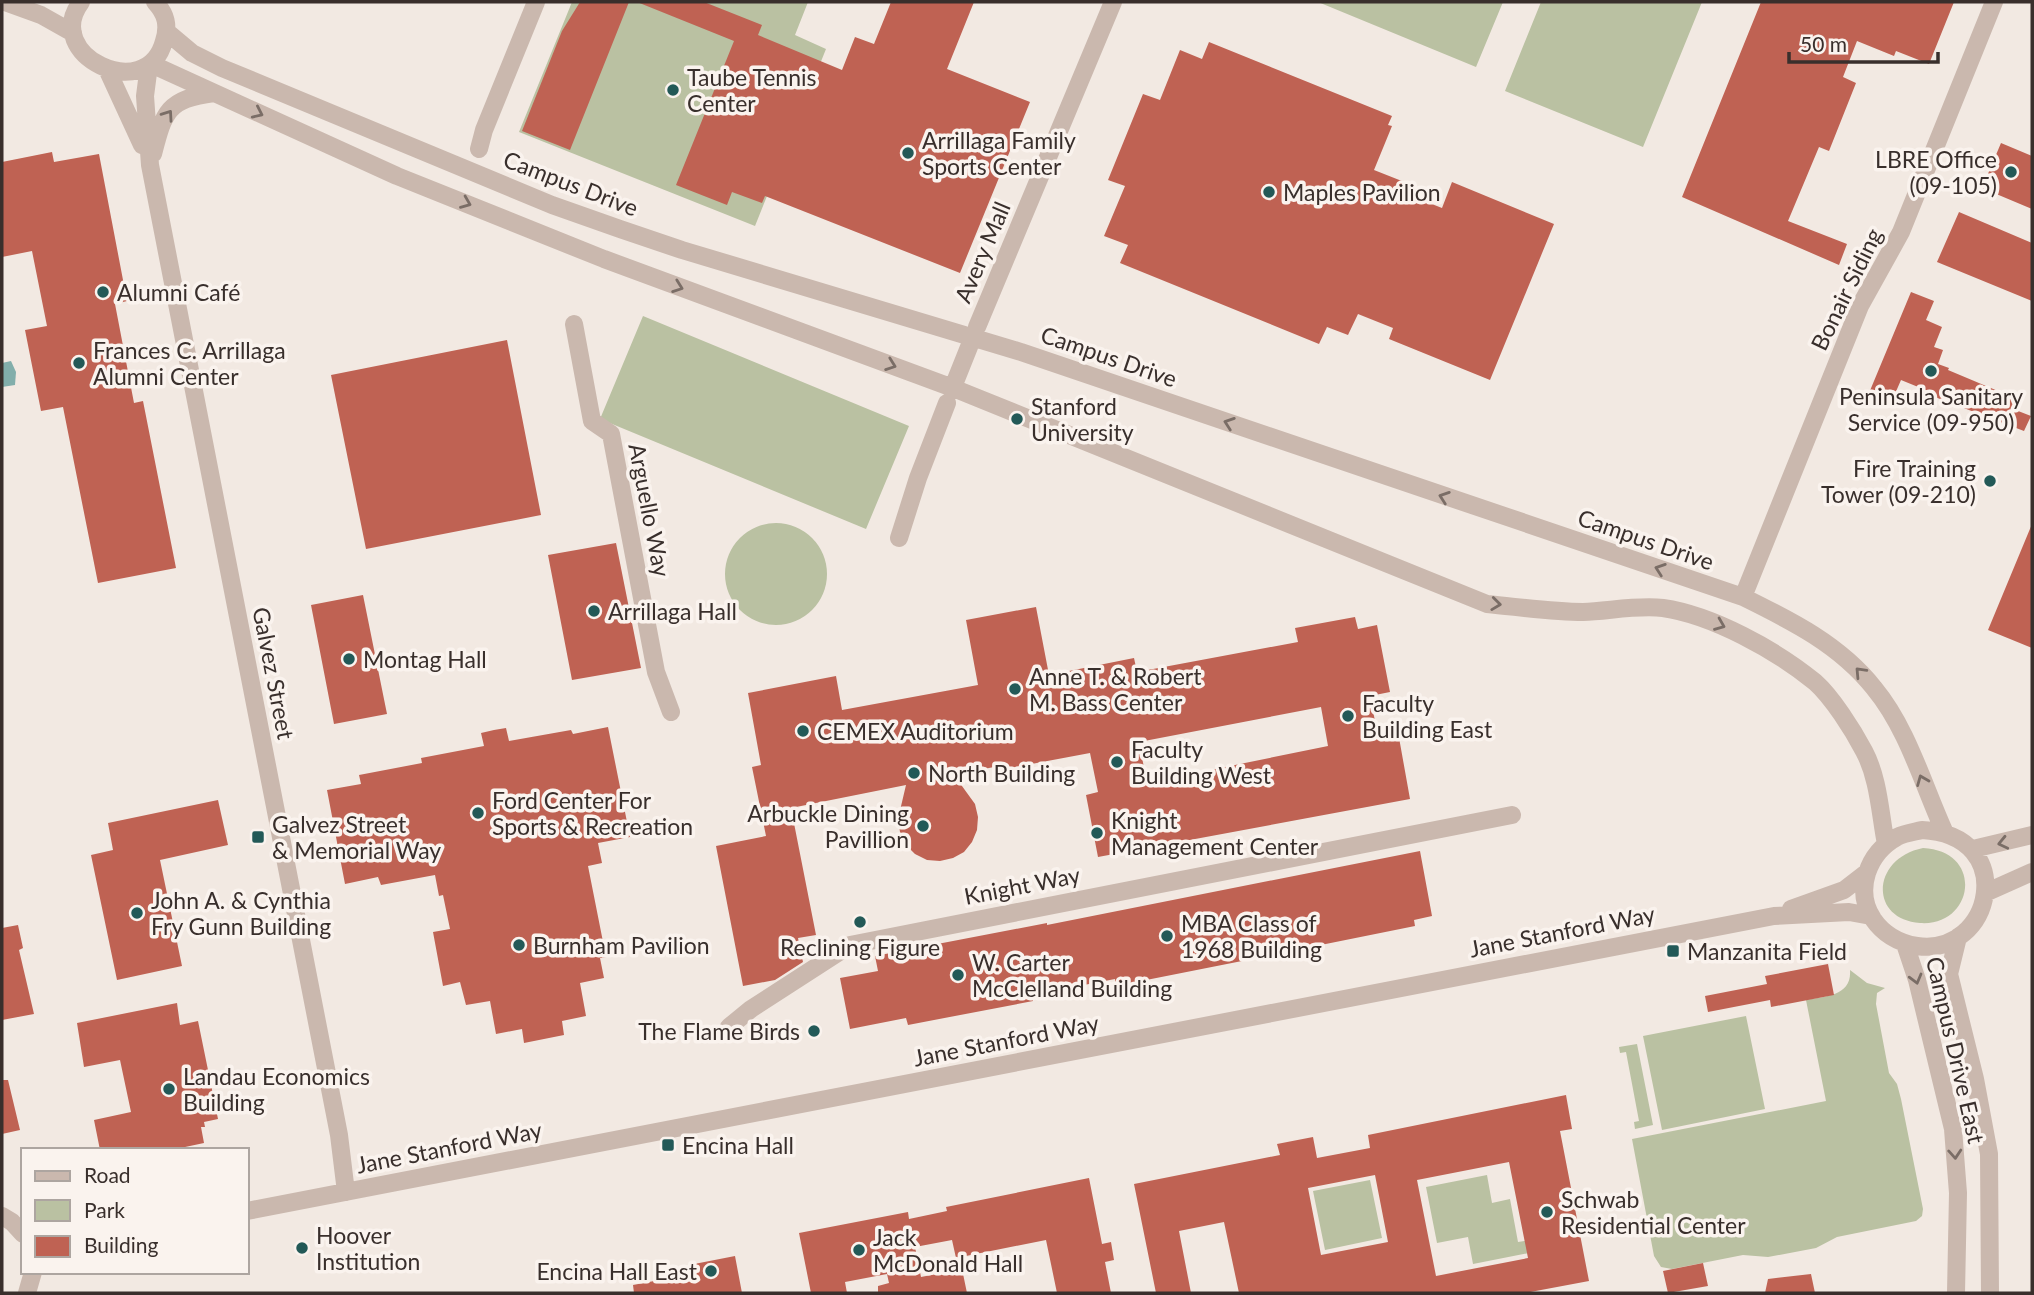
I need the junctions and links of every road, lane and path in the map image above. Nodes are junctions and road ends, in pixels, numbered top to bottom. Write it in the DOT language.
graph roads {
  1 [pos="5,2"];
  2 [pos="81,2"];
  3 [pos="155,2"];
  4 [pos="536,2"];
  5 [pos="1113,2"];
  6 [pos="1994,2"];
  7 [pos="167,32"];
  8 [pos="73,33"];
  9 [pos="150,65"];
  10 [pos="107,69"];
  11 [pos="214,93"];
  12 [pos="479,149"];
  13 [pos="150,164"];
  14 [pos="574,324"];
  15 [pos="977,327"];
  16 [pos="969,347"];
  17 [pos="955,382"];
  18 [pos="947,402"];
  19 [pos="899,538"];
  20 [pos="1743,597"];
  21 [pos="671,712"];
  22 [pos="1512,814"];
  23 [pos="1945,833"];
  24 [pos="2032,835"];
  25 [pos="1886,844"];
  26 [pos="1973,849"];
  27 [pos="2032,872"];
  28 [pos="1866,873"];
  29 [pos="1985,893"];
  30 [pos="1774,916"];
  31 [pos="1871,916"];
  32 [pos="1958,937"];
  33 [pos="1905,944"];
  34 [pos="729,1027"];
  35 [pos="346,1192"];
  36 [pos="248,1211"];
  37 [pos="2,1216"];
  38 [pos="21,1232"];
  39 [pos="32,1274"];
  40 [pos="27,1293"];
  41 [pos="1956,1293"];
  42 [pos="1990,1293"];
  1 -- 8 [label="street"];
  2 -- 8 [label="street"];
  3 -- 7 [label="street, Campus Drive"];
  4 -- 12 [label="street"];
  5 -- 15 [label="street, Avery Mall"];
  6 -- 20 [label="street, Bonair Siding"];
  7 -- 9 [label="street"];
  20 -- 7 [label="street, Campus Drive, one-way"];
  8 -- 10 [label="street"];
  9 -- 10 [label="street"];
  9 -- 11 [label="street"];
  9 -- 13 [label="street, Galvez Street"];
  10 -- 13 [label="street, Galvez Street"];
  13 -- 11 [label="street, one-way"];
  11 -- 25 [label="street, one-way"];
  13 -- 35 [label="street, Galvez Street"];
  14 -- 21 [label="street, Arguello Way"];
  16 -- 17 [label="street"];
  18 -- 19 [label="street"];
  23 -- 20 [label="street, Campus Drive, one-way"];
  22 -- 34 [label="street, Knight Way"];
  23 -- 25 [label="street"];
  23 -- 26 [label="street"];
  24 -- 26 [label="street, one-way"];
  25 -- 28 [label="street, Jane Stanford Way"];
  26 -- 29 [label="street"];
  27 -- 29 [label="street"];
  28 -- 30 [label="street, Jane Stanford Way"];
  28 -- 31 [label="street"];
  29 -- 32 [label="street"];
  30 -- 31 [label="street, Jane Stanford Way"];
  30 -- 35 [label="street, Jane Stanford Way"];
  31 -- 33 [label="street"];
  32 -- 33 [label="street"];
  32 -- 42 [label="street, Campus Drive East"];
  33 -- 41 [label="street, Campus Drive East, one-way"];
  35 -- 36 [label="street, Jane Stanford Way"];
  37 -- 38 [label="street"];
  39 -- 40 [label="street"];
}
